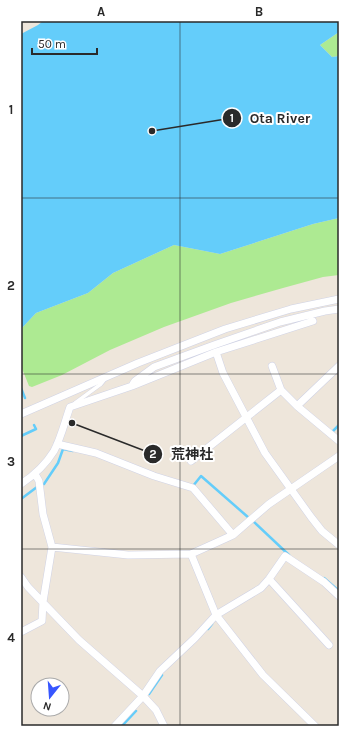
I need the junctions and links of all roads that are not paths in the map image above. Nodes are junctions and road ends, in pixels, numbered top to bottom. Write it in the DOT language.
graph roads {
  1 [pos="339,298"];
  2 [pos="339,309"];
  3 [pos="313,321"];
  4 [pos="216,352"];
  5 [pos="272,366"];
  6 [pos="339,366"];
  7 [pos="108,376"];
  8 [pos="132,386"];
  9 [pos="281,390"];
  10 [pos="297,406"];
  11 [pos="70,407"];
  12 [pos="21,414"];
  13 [pos="246,417"];
  14 [pos="339,441"];
  15 [pos="57,444"];
  16 [pos="339,456"];
  17 [pos="191,461"];
  18 [pos="35,474"];
  19 [pos="21,484"];
  20 [pos="291,489"];
  21 [pos="234,535"];
  22 [pos="339,545"];
  23 [pos="52,547"];
  24 [pos="191,554"];
  25 [pos="21,577"];
  26 [pos="269,578"];
  27 [pos="339,596"];
  28 [pos="43,602"];
  29 [pos="216,615"];
  30 [pos="21,632"];
  31 [pos="329,644"];
  32 [pos="143,696"];
  33 [pos="115,726"];
  34 [pos="164,726"];
  35 [pos="315,726"];
  1 -- 7 [label="street"];
  2 -- 8 [label="street"];
  3 -- 4 [label="street"];
  4 -- 8 [label="street"];
  4 -- 13 [label="street"];
  5 -- 9 [label="street"];
  6 -- 10 [label="street"];
  7 -- 11 [label="lane"];
  7 -- 12 [label="street"];
  8 -- 11 [label="street"];
  9 -- 10 [label="street"];
  9 -- 13 [label="street"];
  10 -- 14 [label="street"];
  11 -- 15 [label="street"];
  13 -- 17 [label="street"];
  13 -- 20 [label="street"];
  15 -- 18 [label="street"];
  15 -- 21 [label="street"];
  16 -- 20 [label="street"];
  18 -- 19 [label="street"];
  18 -- 23 [label="street"];
  20 -- 21 [label="street"];
  20 -- 22 [label="street"];
  21 -- 24 [label="street"];
  23 -- 24 [label="street"];
  23 -- 28 [label="street"];
  24 -- 29 [label="street"];
  25 -- 28 [label="street"];
  26 -- 27 [label="street"];
  26 -- 29 [label="street"];
  26 -- 31 [label="street"];
  28 -- 30 [label="street"];
  28 -- 32 [label="street"];
  29 -- 32 [label="street"];
  29 -- 35 [label="street"];
  32 -- 33 [label="street"];
  32 -- 34 [label="street"];
}
